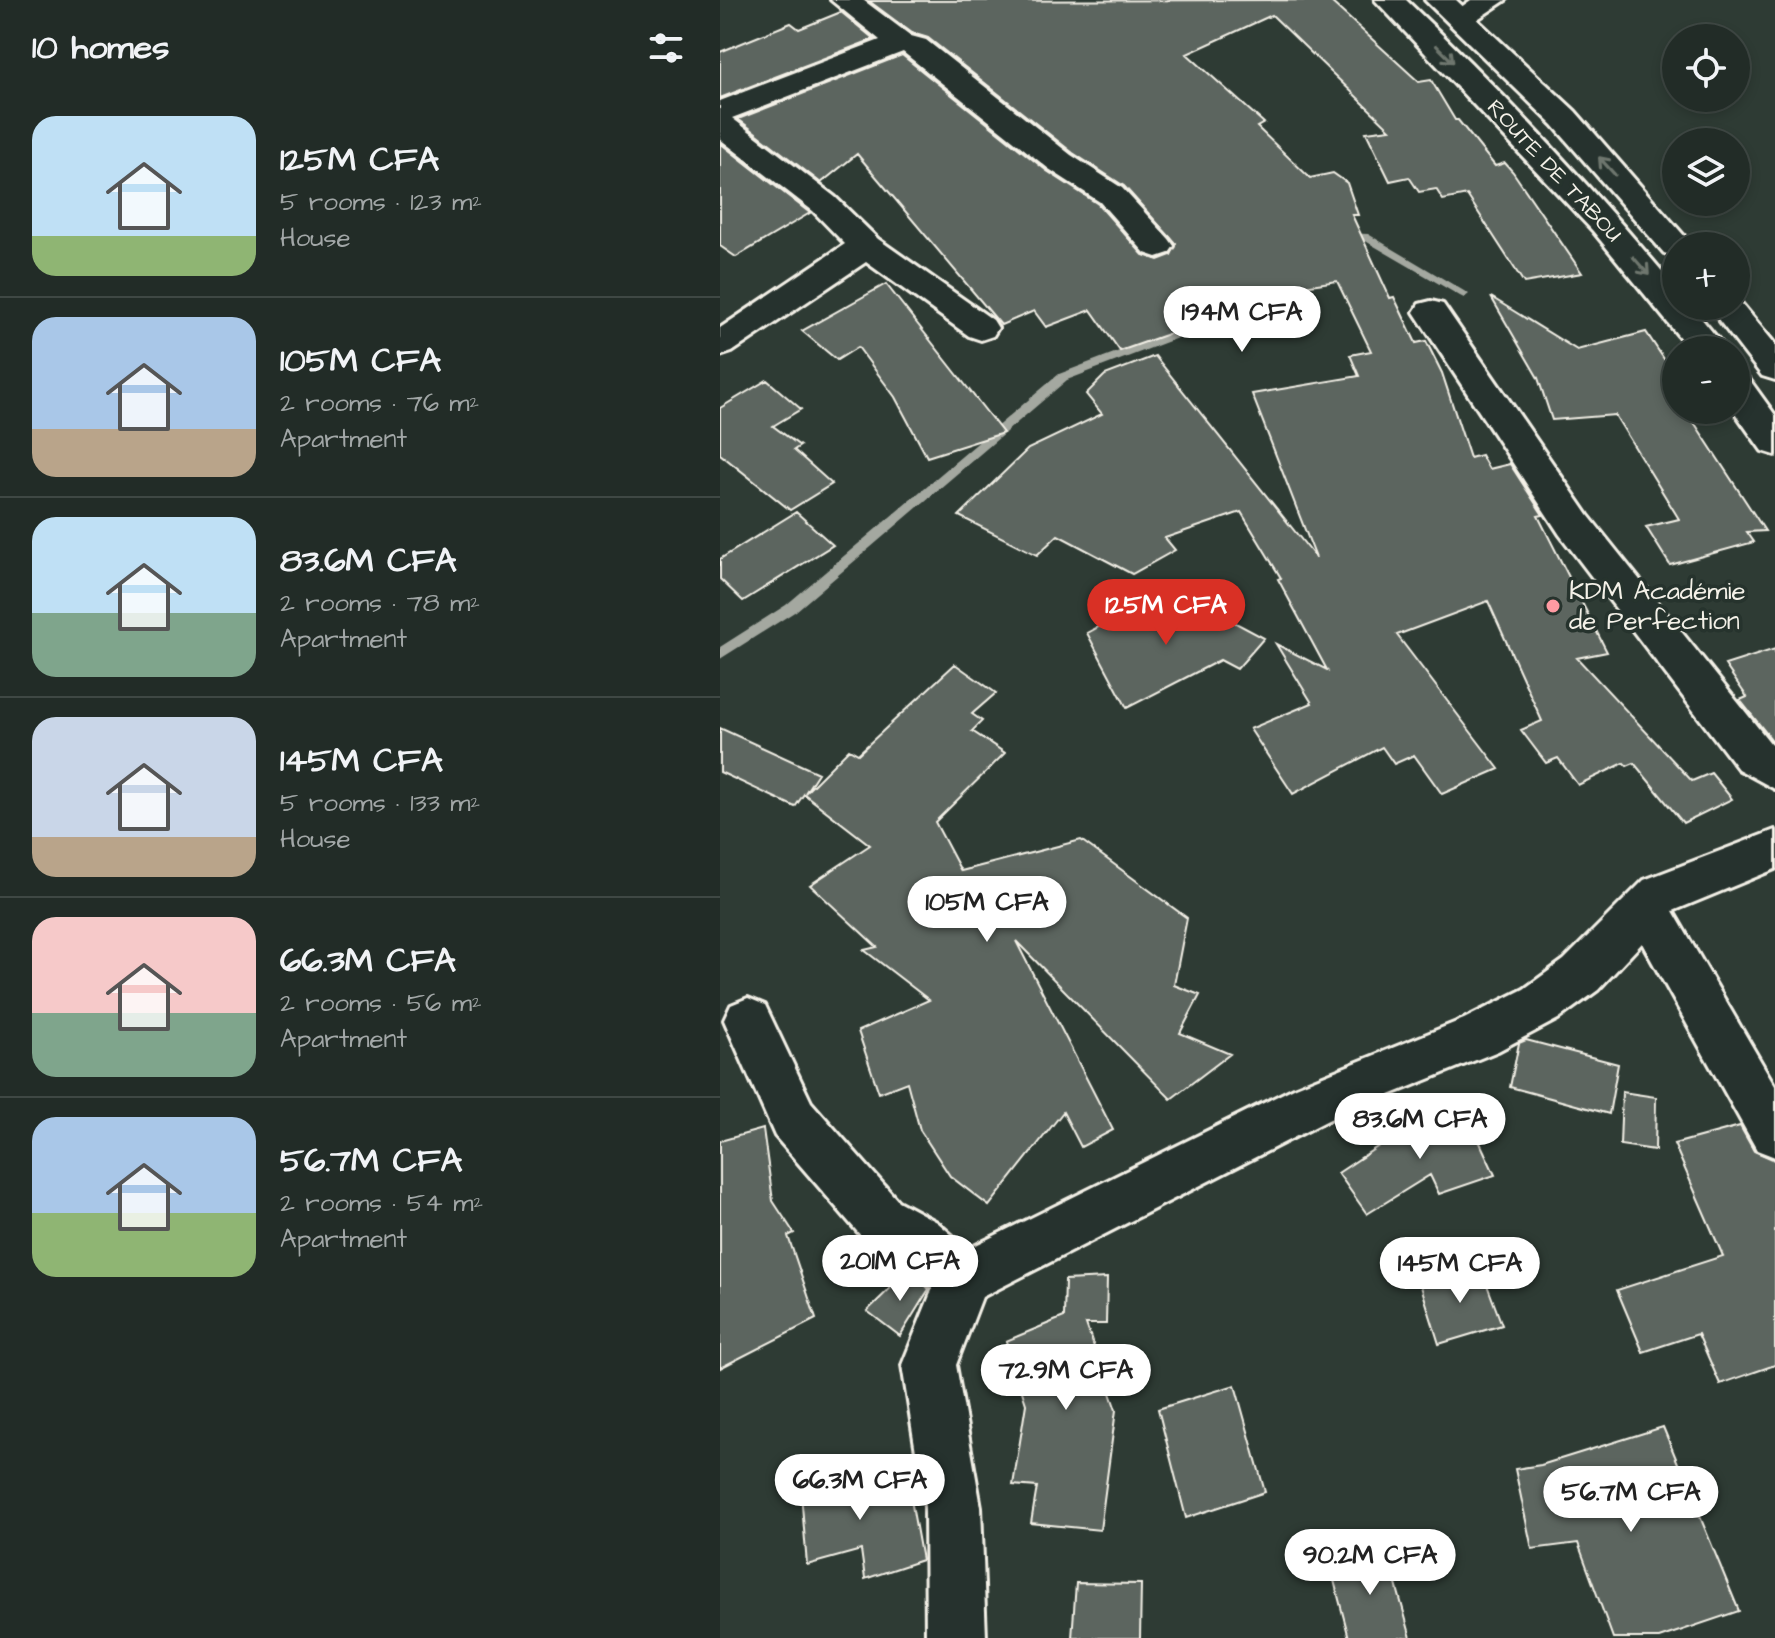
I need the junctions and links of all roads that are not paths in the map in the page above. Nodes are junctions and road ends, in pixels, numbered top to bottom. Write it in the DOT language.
graph roads {
  1 [pos="845,0"];
  2 [pos="1389,0"];
  3 [pos="1492,0"];
  4 [pos="1450,9"];
  5 [pos="901,42"];
  6 [pos="720,112"];
  7 [pos="720,124"];
  8 [pos="1664,232"];
  9 [pos="866,246"];
  10 [pos="1157,246"];
  11 [pos="1431,312"];
  12 [pos="1736,320"];
  13 [pos="981,328"];
  14 [pos="1697,336"];
  15 [pos="720,344"];
  16 [pos="1775,368"];
  17 [pos="1750,407"];
  18 [pos="1775,442"];
  19 [pos="1775,771"];
  20 [pos="1775,849"];
  21 [pos="1646,907"];
  22 [pos="748,1020"];
  23 [pos="1775,1133"];
  24 [pos="963,1279"];
  25 [pos="956,1638"];
  1 -- 5 [label="street"];
  2 -- 14 [label="street, ROUTE DE TABOU, one-way"];
  3 -- 4 [label="street"];
  8 -- 4 [label="street, ROUTE DE TABOU, one-way"];
  5 -- 6 [label="street"];
  5 -- 10 [label="street"];
  7 -- 9 [label="street"];
  9 -- 13 [label="street"];
  9 -- 15 [label="street"];
  11 -- 19 [label="street"];
  12 -- 16 [label="street"];
  17 -- 18 [label="street"];
  20 -- 21 [label="street"];
  21 -- 23 [label="street"];
  21 -- 24 [label="street"];
  22 -- 24 [label="street"];
  24 -- 25 [label="street"];
}
